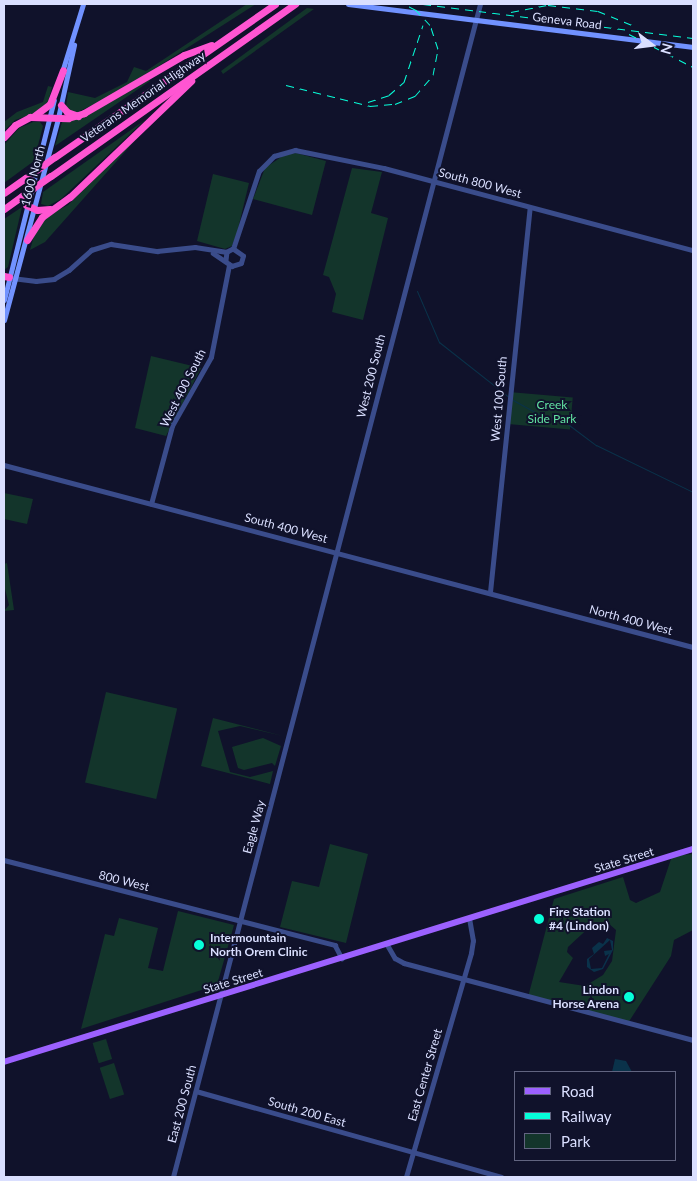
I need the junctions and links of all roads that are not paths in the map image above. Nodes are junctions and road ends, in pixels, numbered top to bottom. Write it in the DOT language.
graph roads {
  1 [pos="83,4"];
  2 [pos="295,4"];
  3 [pos="348,4"];
  4 [pos="480,4"];
  5 [pos="273,5"];
  6 [pos="476,20"];
  7 [pos="74,34"];
  8 [pos="221,42"];
  9 [pos="693,46"];
  10 [pos="211,62"];
  11 [pos="63,70"];
  12 [pos="61,105"];
  13 [pos="78,116"];
  14 [pos="30,117"];
  15 [pos="50,118"];
  16 [pos="58,118"];
  17 [pos="4,137"];
  18 [pos="300,150"];
  19 [pos="432,181"];
  20 [pos="4,194"];
  21 [pos="26,205"];
  22 [pos="58,207"];
  23 [pos="530,208"];
  24 [pos="4,209"];
  25 [pos="34,209"];
  26 [pos="240,237"];
  27 [pos="27,240"];
  28 [pos="233,249"];
  29 [pos="693,250"];
  30 [pos="211,251"];
  31 [pos="239,251"];
  32 [pos="227,252"];
  33 [pos="226,260"];
  34 [pos="230,265"];
  35 [pos="236,266"];
  36 [pos="10,277"];
  37 [pos="229,280"];
  38 [pos="4,300"];
  39 [pos="4,320"];
  40 [pos="4,465"];
  41 [pos="151,504"];
  42 [pos="336,552"];
  43 [pos="490,592"];
  44 [pos="563,611"];
  45 [pos="693,647"];
  46 [pos="287,738"];
  47 [pos="693,849"];
  48 [pos="4,860"];
  49 [pos="469,920"];
  50 [pos="240,921"];
  51 [pos="387,944"];
  52 [pos="342,958"];
  53 [pos="463,979"];
  54 [pos="220,995"];
  55 [pos="693,1040"];
  56 [pos="4,1062"];
  57 [pos="196,1091"];
  58 [pos="414,1152"];
  59 [pos="173,1177"];
  60 [pos="406,1177"];
  61 [pos="501,1177"];
  1 -- 7 [label="main road, 1600 North"];
  2 -- 10 [label="highway, Veterans Memorial Highway"];
  3 -- 6 [label="main road, Geneva Road"];
  4 -- 6 [label="street, West 200 South"];
  5 -- 8 [label="highway, Veterans Memorial Highway"];
  6 -- 9 [label="main road, Geneva Road"];
  6 -- 19 [label="street, West 200 South"];
  7 -- 11 [label="main road, 1600 North"];
  7 -- 12 [label="main road, 1600 North"];
  8 -- 13 [label="highway"];
  8 -- 20 [label="highway, Veterans Memorial Highway, bridge"];
  10 -- 22 [label="highway"];
  10 -- 24 [label="highway, Veterans Memorial Highway, bridge"];
  11 -- 14 [label="highway"];
  11 -- 15 [label="main road, 1600 North"];
  12 -- 13 [label="highway"];
  12 -- 16 [label="main road, 1600 North"];
  13 -- 16 [label="highway"];
  14 -- 15 [label="highway"];
  14 -- 17 [label="highway"];
  15 -- 16 [label="highway"];
  15 -- 21 [label="main road, 1600 North"];
  16 -- 25 [label="main road, 1600 North"];
  18 -- 19 [label="street, South 800 West"];
  18 -- 26 [label="street, West 400 South"];
  19 -- 23 [label="street, South 800 West"];
  19 -- 42 [label="street, West 200 South"];
  21 -- 25 [label="highway"];
  21 -- 36 [label="main road, 1600 North"];
  22 -- 25 [label="highway"];
  22 -- 27 [label="highway"];
  23 -- 29 [label="street, South 800 West"];
  23 -- 43 [label="street, West 100 South"];
  25 -- 27 [label="main road, 1600 North"];
  26 -- 28 [label="street, West 400 South"];
  26 -- 31 [label="street, West 400 South"];
  27 -- 36 [label="main road, 1600 North"];
  28 -- 31 [label="street"];
  28 -- 32 [label="street"];
  30 -- 32 [label="street"];
  30 -- 33 [label="street"];
  30 -- 36 [label="street"];
  31 -- 35 [label="street, West 400 South"];
  32 -- 33 [label="street"];
  33 -- 34 [label="street"];
  34 -- 35 [label="street"];
  34 -- 37 [label="street, West 400 South"];
  35 -- 37 [label="street, West 400 South"];
  36 -- 38 [label="main road, 1600 North"];
  36 -- 39 [label="main road, 1600 North"];
  37 -- 41 [label="street, West 400 South"];
  40 -- 41 [label="street, South 400 West"];
  41 -- 42 [label="street, South 400 West"];
  42 -- 43 [label="street, South 400 West"];
  42 -- 46 [label="street, West 200 South"];
  43 -- 44 [label="street, South 400 West"];
  44 -- 45 [label="street, North 400 West"];
  46 -- 50 [label="street, Eagle Way"];
  47 -- 49 [label="main road, State Street"];
  48 -- 50 [label="street, 800 West"];
  49 -- 51 [label="main road, State Street"];
  49 -- 53 [label="street, East Center Street"];
  50 -- 52 [label="street, 800 West"];
  50 -- 54 [label="street, East 200 South"];
  51 -- 52 [label="main road, State Street"];
  51 -- 53 [label="street"];
  52 -- 54 [label="main road, State Street"];
  53 -- 55 [label="street"];
  53 -- 58 [label="street, East Center Street"];
  54 -- 56 [label="main road, State Street"];
  54 -- 57 [label="street, East 200 South"];
  57 -- 58 [label="street, South 200 East"];
  57 -- 59 [label="street, East 200 South"];
  58 -- 60 [label="street, East Center Street"];
  58 -- 61 [label="street, South 200 East"];
}
